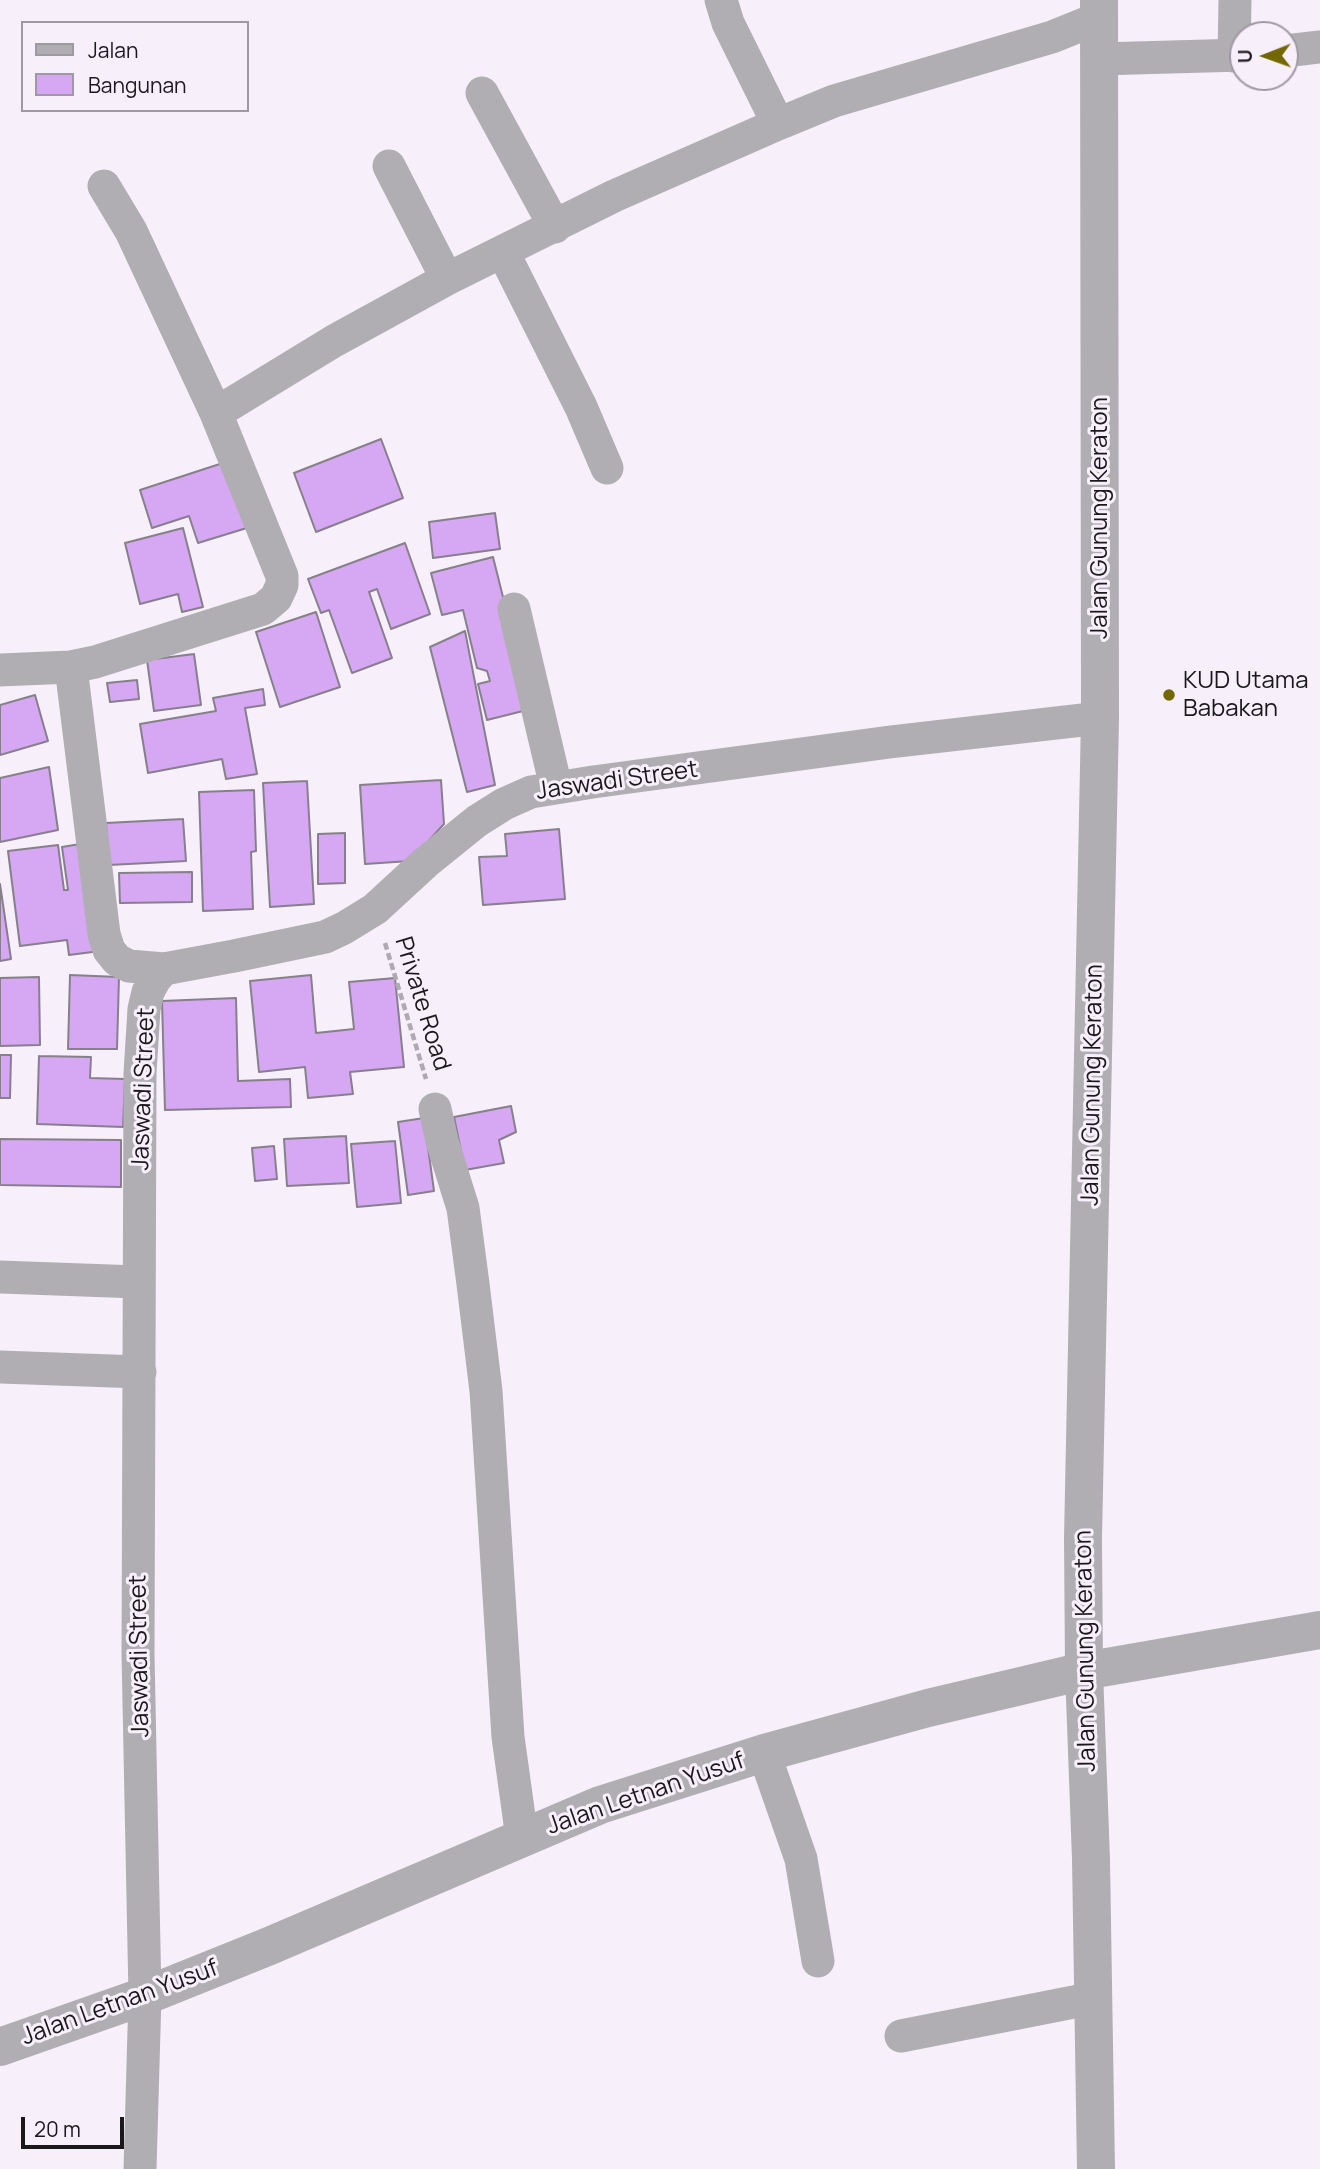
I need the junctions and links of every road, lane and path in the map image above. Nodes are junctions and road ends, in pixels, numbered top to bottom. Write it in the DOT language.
graph roads {
  1 [pos="720,0"];
  2 [pos="1236,0"];
  3 [pos="1099,9"];
  4 [pos="1237,21"];
  5 [pos="1320,47"];
  6 [pos="1299,49"];
  7 [pos="1229,55"];
  8 [pos="1099,59"];
  9 [pos="482,93"];
  10 [pos="778,124"];
  11 [pos="389,166"];
  12 [pos="104,186"];
  13 [pos="555,226"];
  14 [pos="503,252"];
  15 [pos="447,279"];
  16 [pos="216,413"];
  17 [pos="607,468"];
  18 [pos="514,609"];
  19 [pos="71,667"];
  20 [pos="0,670"];
  21 [pos="1100,718"];
  22 [pos="556,787"];
  23 [pos="375,909"];
  24 [pos="164,969"];
  25 [pos="435,1109"];
  26 [pos="0,1277"];
  27 [pos="138,1282"];
  28 [pos="0,1367"];
  29 [pos="140,1372"];
  30 [pos="1320,1630"];
  31 [pos="1084,1671"];
  32 [pos="764,1753"];
  33 [pos="522,1838"];
  34 [pos="818,1961"];
  35 [pos="145,1997"];
  36 [pos="1094,1998"];
  37 [pos="901,2036"];
  38 [pos="0,2047"];
  39 [pos="140,2169"];
  40 [pos="1096,2169"];
  1 -- 10 [label="street"];
  2 -- 4 [label="street"];
  3 -- 8 [label="street, Jalan Gunung Keraton"];
  3 -- 10 [label="street"];
  5 -- 6 [label="street"];
  7 -- 8 [label="street"];
  8 -- 21 [label="street, Jalan Gunung Keraton"];
  9 -- 13 [label="street"];
  10 -- 13 [label="street"];
  11 -- 15 [label="street"];
  12 -- 16 [label="street"];
  13 -- 14 [label="street"];
  14 -- 15 [label="street"];
  14 -- 17 [label="street"];
  15 -- 16 [label="street"];
  16 -- 19 [label="street"];
  18 -- 22 [label="street"];
  19 -- 20 [label="street"];
  19 -- 24 [label="street"];
  21 -- 22 [label="street, Jaswadi Street"];
  21 -- 31 [label="street, Jalan Gunung Keraton"];
  22 -- 23 [label="street, Jaswadi Street"];
  23 -- 24 [label="street, Jaswadi Street"];
  23 -- 25 [label="path, Private Road"];
  24 -- 27 [label="street, Jaswadi Street"];
  25 -- 33 [label="street"];
  26 -- 27 [label="street"];
  27 -- 29 [label="street, Jaswadi Street"];
  28 -- 29 [label="street"];
  29 -- 35 [label="street, Jaswadi Street"];
  30 -- 31 [label="street, Jalan Letnan Yusuf"];
  31 -- 32 [label="street, Jalan Letnan Yusuf"];
  31 -- 36 [label="street, Jalan Gunung Keraton"];
  32 -- 33 [label="street, Jalan Letnan Yusuf"];
  32 -- 34 [label="street"];
  33 -- 35 [label="street, Jalan Letnan Yusuf"];
  35 -- 38 [label="street, Jalan Letnan Yusuf"];
  35 -- 39 [label="street, Jaswadi Street"];
  36 -- 37 [label="street"];
  36 -- 40 [label="street, Jalan Gunung Keraton"];
}
